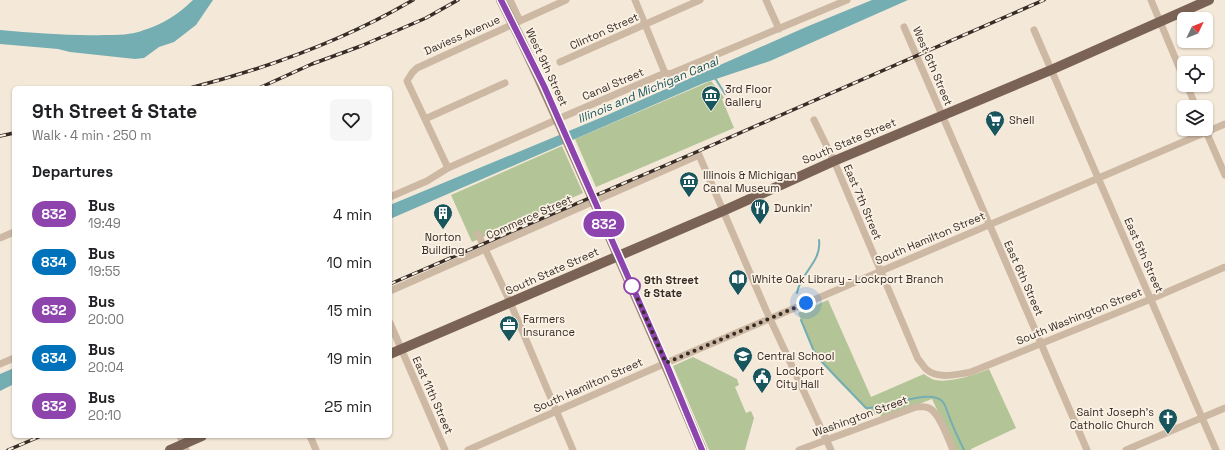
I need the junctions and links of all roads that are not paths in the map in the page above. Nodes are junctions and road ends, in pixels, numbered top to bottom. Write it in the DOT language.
graph roads {
  1 [pos="501,0"];
  2 [pos="510,0"];
  3 [pos="566,0"];
  4 [pos="635,0"];
  5 [pos="700,0"];
  6 [pos="766,0"];
  7 [pos="847,0"];
  8 [pos="1150,0"];
  9 [pos="1209,0"];
  10 [pos="520,21"];
  11 [pos="1160,21"];
  12 [pos="645,25"];
  13 [pos="904,26"];
  14 [pos="779,29"];
  15 [pos="1034,30"];
  16 [pos="560,62"];
  17 [pos="1177,62"];
  18 [pos="1051,70"];
  19 [pos="665,73"];
  20 [pos="505,83"];
  21 [pos="942,115"];
  22 [pos="425,119"];
  23 [pos="558,119"];
  24 [pos="814,120"];
  25 [pos="1225,124"];
  26 [pos="1213,128"];
  27 [pos="1192,136"];
  28 [pos="1209,136"];
  29 [pos="834,161"];
  30 [pos="448,168"];
  31 [pos="1225,175"];
  32 [pos="1098,178"];
  33 [pos="392,196"];
  34 [pos="594,200"];
  35 [pos="723,211"];
  36 [pos="989,225"];
  37 [pos="12,233"];
  38 [pos="478,234"];
  39 [pos="0,238"];
  40 [pos="484,249"];
  41 [pos="618,255"];
  42 [pos="1225,267"];
  43 [pos="880,271"];
  44 [pos="392,290"];
  45 [pos="1150,299"];
  46 [pos="510,302"];
  47 [pos="770,318"];
  48 [pos="392,329"];
  49 [pos="1041,344"];
  50 [pos="401,350"];
  51 [pos="392,353"];
  52 [pos="12,359"];
  53 [pos="666,363"];
  54 [pos="0,364"];
  55 [pos="939,375"];
  56 [pos="1225,408"];
  57 [pos="557,411"];
  58 [pos="1202,418"];
  59 [pos="197,438"];
  60 [pos="311,438"];
  61 [pos="827,439"];
  62 [pos="183,443"];
  63 [pos="170,450"];
  64 [pos="316,450"];
  65 [pos="445,450"];
  66 [pos="468,450"];
  67 [pos="573,450"];
  68 [pos="702,450"];
  69 [pos="799,450"];
  70 [pos="831,450"];
  71 [pos="953,450"];
  72 [pos="1087,450"];
  73 [pos="1126,450"];
  74 [pos="1216,450"];
  1 -- 23 [label="main road, West 9th Street, bridge"];
  2 -- 10 [label="street, West 9th Street"];
  3 -- 10 [label="street, Daviess Avenue"];
  4 -- 12 [label="street"];
  5 -- 12 [label="street, Clinton Street"];
  6 -- 14 [label="street"];
  7 -- 14 [label="street, Canal Street"];
  8 -- 11 [label="street"];
  9 -- 11 [label="main road, South State Street"];
  10 -- 22 [label="street, Daviess Avenue"];
  11 -- 17 [label="street"];
  11 -- 18 [label="main road, South State Street"];
  12 -- 16 [label="street, Clinton Street"];
  12 -- 19 [label="street"];
  13 -- 21 [label="street, West 6th Street"];
  14 -- 19 [label="street, Canal Street"];
  15 -- 18 [label="street, East 5th Street"];
  18 -- 21 [label="main road, South State Street"];
  18 -- 32 [label="street, East 5th Street"];
  19 -- 23 [label="street, Canal Street"];
  20 -- 22 [label="street"];
  21 -- 29 [label="main road, South State Street"];
  21 -- 36 [label="street, East 6th Street"];
  22 -- 30 [label="street"];
  23 -- 30 [label="street, Canal Street"];
  23 -- 34 [label="main road, West 9th Street"];
  24 -- 29 [label="street, East 7th Street"];
  25 -- 26 [label="street, South Hamilton Street"];
  27 -- 32 [label="street, South Hamilton Street"];
  28 -- 31 [label="street"];
  29 -- 35 [label="main road, South State Street"];
  29 -- 43 [label="street, East 7th Street"];
  30 -- 33 [label="street, Canal Street"];
  32 -- 36 [label="street, South Hamilton Street"];
  32 -- 45 [label="street, East 5th Street"];
  34 -- 35 [label="street, Commerce Street"];
  34 -- 40 [label="street, Commerce Street"];
  34 -- 41 [label="main road, West 9th Street"];
  35 -- 41 [label="main road, South State Street"];
  35 -- 47 [label="street"];
  36 -- 43 [label="street, South Hamilton Street"];
  36 -- 49 [label="street, East 6th Street"];
  37 -- 39 [label="street"];
  38 -- 40 [label="street"];
  40 -- 44 [label="street, Commerce Street"];
  40 -- 46 [label="street"];
  41 -- 46 [label="main road, South State Street"];
  41 -- 53 [label="main road, West 9th Street"];
  42 -- 45 [label="street, South Washington Street"];
  43 -- 47 [label="street, South Hamilton Street"];
  43 -- 55 [label="street, East 7th Street"];
  45 -- 49 [label="street, South Washington Street"];
  45 -- 58 [label="street, East 5th Street"];
  46 -- 50 [label="main road, South State Street"];
  46 -- 57 [label="street"];
  47 -- 53 [label="street, South Hamilton Street"];
  47 -- 61 [label="street"];
  48 -- 50 [label="street, East 11th Street"];
  49 -- 55 [label="street, South Washington Street"];
  49 -- 72 [label="street, East 6th Street"];
  50 -- 51 [label="main road, South State Street"];
  50 -- 65 [label="street, East 11th Street"];
  52 -- 54 [label="street"];
  53 -- 57 [label="street, South Hamilton Street"];
  53 -- 68 [label="main road, West 9th Street"];
  56 -- 58 [label="street"];
  57 -- 66 [label="street, South Hamilton Street"];
  57 -- 67 [label="street"];
  58 -- 73 [label="street"];
  58 -- 74 [label="street, East 5th Street"];
  59 -- 62 [label="main road"];
  60 -- 64 [label="street"];
  61 -- 69 [label="street, Washington Street"];
  61 -- 70 [label="street"];
  61 -- 71 [label="street, Washington Street"];
  62 -- 63 [label="main road"];
}
